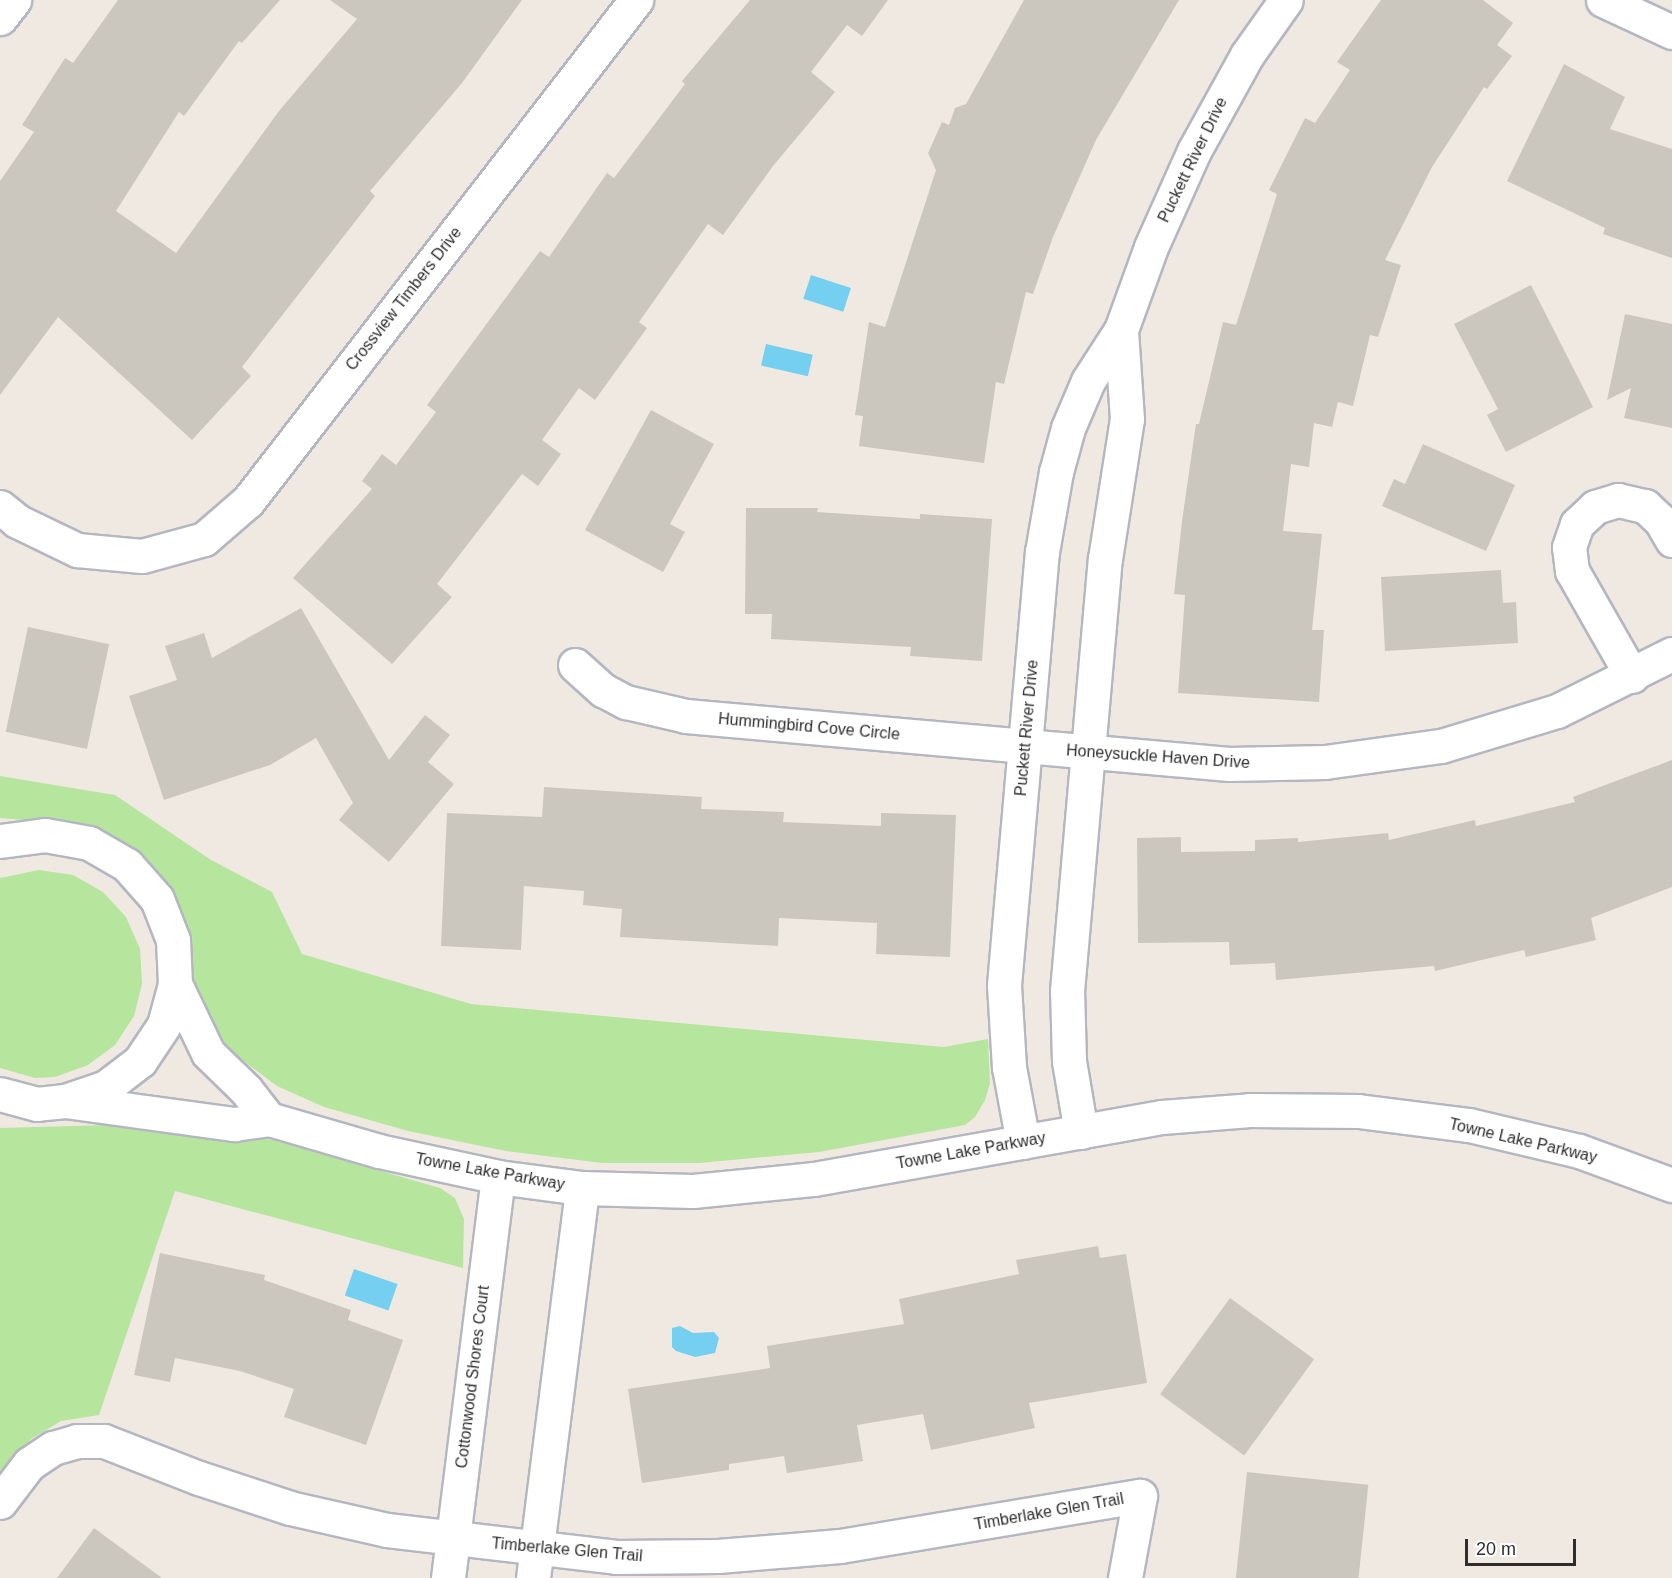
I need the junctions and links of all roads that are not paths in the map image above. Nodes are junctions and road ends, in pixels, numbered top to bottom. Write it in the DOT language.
graph roads {
  1 [pos="14,0"];
  2 [pos="636,0"];
  3 [pos="1286,0"];
  4 [pos="1604,0"];
  5 [pos="0,18"];
  6 [pos="1672,32"];
  7 [pos="1121,330"];
  8 [pos="0,507"];
  9 [pos="1672,540"];
  10 [pos="1672,654"];
  11 [pos="576,665"];
  12 [pos="1632,676"];
  13 [pos="1056,750"];
  14 [pos="0,841"];
  15 [pos="175,984"];
  16 [pos="0,1094"];
  17 [pos="51,1103"];
  18 [pos="0,1114"];
  19 [pos="269,1119"];
  20 [pos="1081,1132"];
  21 [pos="1023,1142"];
  22 [pos="498,1177"];
  23 [pos="1672,1185"];
  24 [pos="582,1188"];
  25 [pos="0,1502"];
  26 [pos="453,1540"];
  27 [pos="535,1564"];
  28 [pos="448,1578"];
  29 [pos="1125,1578"];
  1 -- 5 [label="street"];
  2 -- 8 [label="street, Crossview Timbers Drive"];
  3 -- 7 [label="street, Puckett River Drive"];
  4 -- 6 [label="street"];
  7 -- 13 [label="street, Puckett River Drive"];
  7 -- 13 [label="street, Puckett River Drive"];
  9 -- 12 [label="street"];
  10 -- 12 [label="street, Honeysuckle Haven Drive"];
  11 -- 13 [label="street, Hummingbird Cove Circle"];
  12 -- 13 [label="street, Honeysuckle Haven Drive"];
  13 -- 20 [label="street, Puckett River Drive"];
  13 -- 21 [label="street, Puckett River Drive"];
  14 -- 15 [label="street"];
  15 -- 17 [label="street"];
  15 -- 19 [label="street"];
  16 -- 17 [label="street, Towne Lake Parkway"];
  17 -- 18 [label="street"];
  17 -- 19 [label="street, Towne Lake Parkway"];
  19 -- 22 [label="street, Towne Lake Parkway"];
  20 -- 21 [label="street, Towne Lake Parkway"];
  20 -- 23 [label="street, Towne Lake Parkway"];
  21 -- 24 [label="street, Towne Lake Parkway"];
  22 -- 24 [label="street, Towne Lake Parkway"];
  22 -- 26 [label="street, Cottonwood Shores Court"];
  24 -- 27 [label="street"];
  25 -- 26 [label="street, Timberlake Glen Trail"];
  26 -- 27 [label="street, Timberlake Glen Trail"];
  26 -- 28 [label="street, Cottonwood Shores Court"];
  27 -- 29 [label="street, Timberlake Glen Trail"];
}
